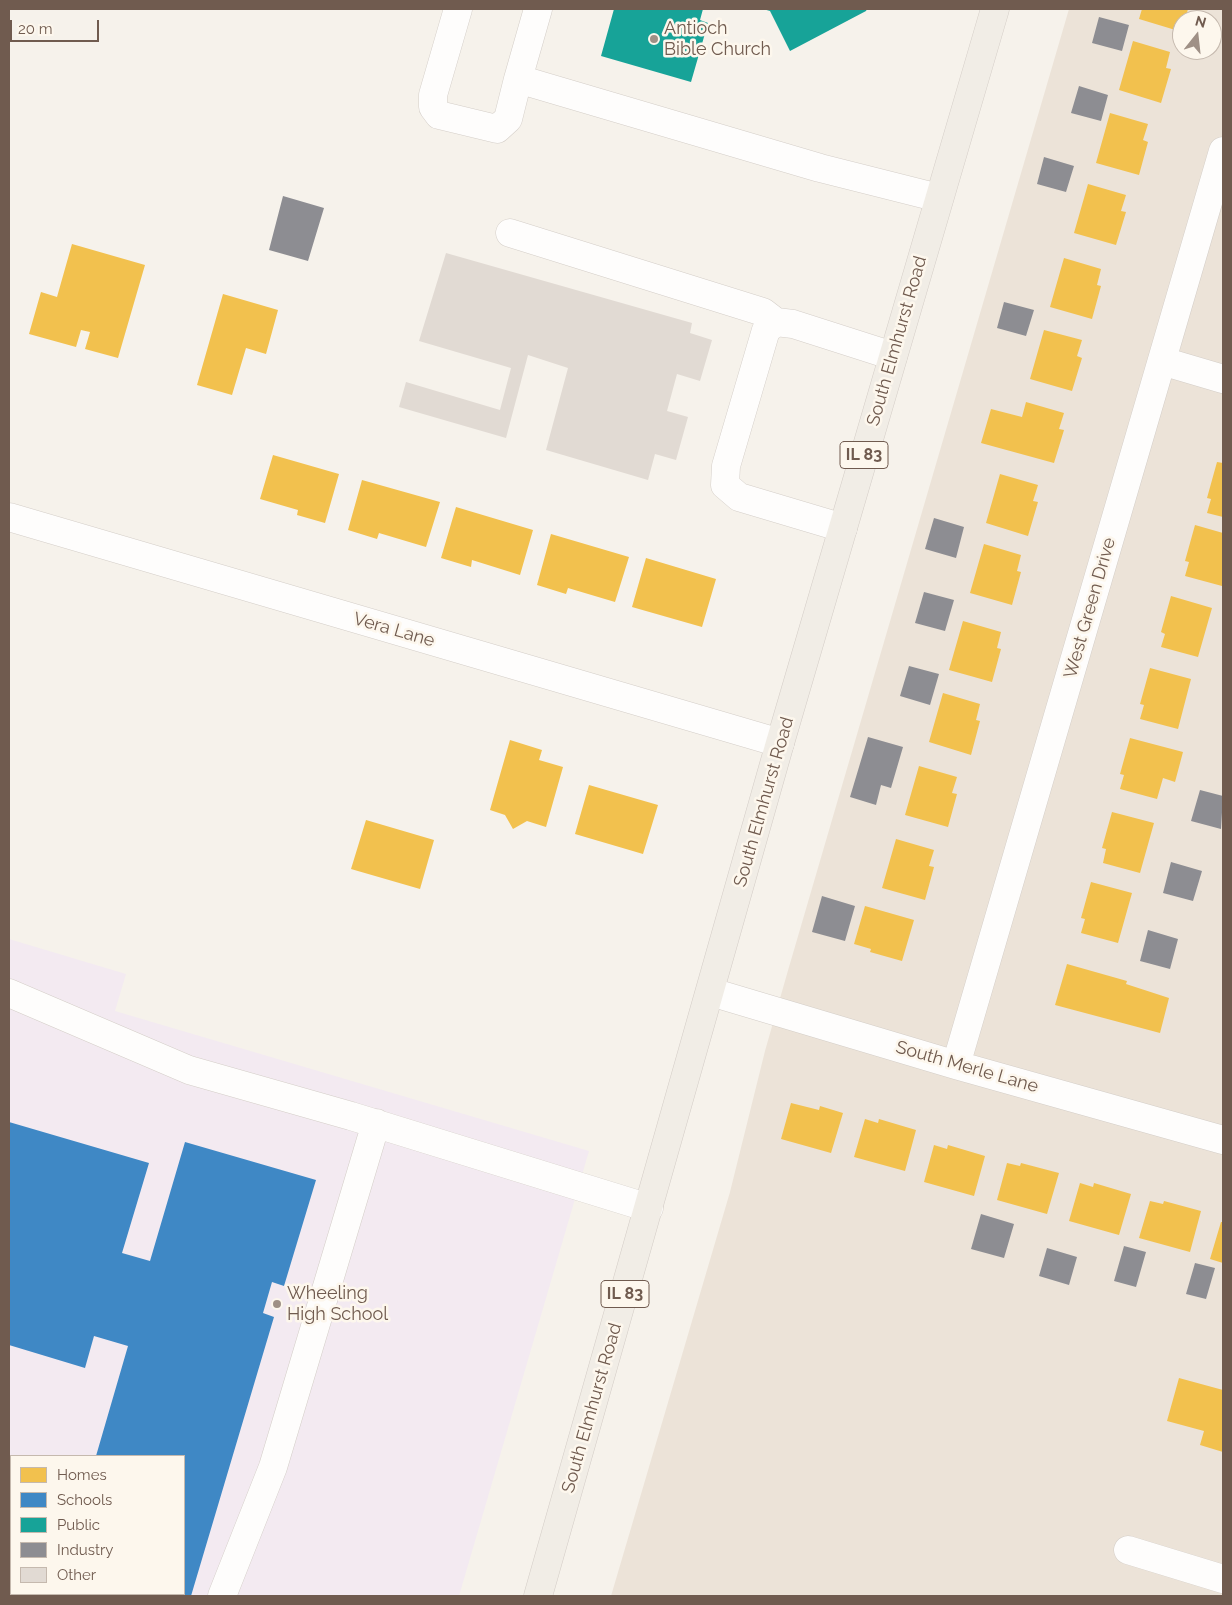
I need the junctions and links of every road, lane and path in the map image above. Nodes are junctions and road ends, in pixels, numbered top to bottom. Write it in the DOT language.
graph roads {
  1 [pos="458,9"];
  2 [pos="538,9"];
  3 [pos="995,9"];
  4 [pos="518,79"];
  5 [pos="1223,151"];
  6 [pos="939,198"];
  7 [pos="510,233"];
  8 [pos="784,323"];
  9 [pos="893,356"];
  10 [pos="1162,361"];
  11 [pos="1223,379"];
  12 [pos="9,517"];
  13 [pos="843,528"];
  14 [pos="780,743"];
  15 [pos="711,992"];
  16 [pos="9,993"];
  17 [pos="956,1065"];
  18 [pos="376,1123"];
  19 [pos="1223,1140"];
  20 [pos="649,1208"];
  21 [pos="1128,1550"];
  22 [pos="1223,1579"];
  23 [pos="222,1596"];
  24 [pos="538,1596"];
  1 -- 4 [label="street"];
  2 -- 4 [label="street"];
  3 -- 6 [label="main road, South Elmhurst Road / IL 83"];
  4 -- 6 [label="street"];
  5 -- 10 [label="street, West Green Drive"];
  6 -- 9 [label="main road, South Elmhurst Road / IL 83"];
  7 -- 8 [label="street"];
  8 -- 9 [label="street"];
  8 -- 13 [label="street"];
  9 -- 13 [label="main road, South Elmhurst Road / IL 83"];
  10 -- 11 [label="street"];
  10 -- 17 [label="street, West Green Drive"];
  12 -- 14 [label="street, Vera Lane"];
  13 -- 14 [label="main road, South Elmhurst Road / IL 83"];
  14 -- 15 [label="main road, South Elmhurst Road / IL 83"];
  15 -- 17 [label="street, South Merle Lane"];
  15 -- 20 [label="main road, South Elmhurst Road / IL 83"];
  16 -- 18 [label="street"];
  17 -- 19 [label="street, South Merle Lane"];
  18 -- 20 [label="street"];
  18 -- 23 [label="street"];
  20 -- 24 [label="main road, South Elmhurst Road / IL 83"];
  21 -- 22 [label="street"];
}
